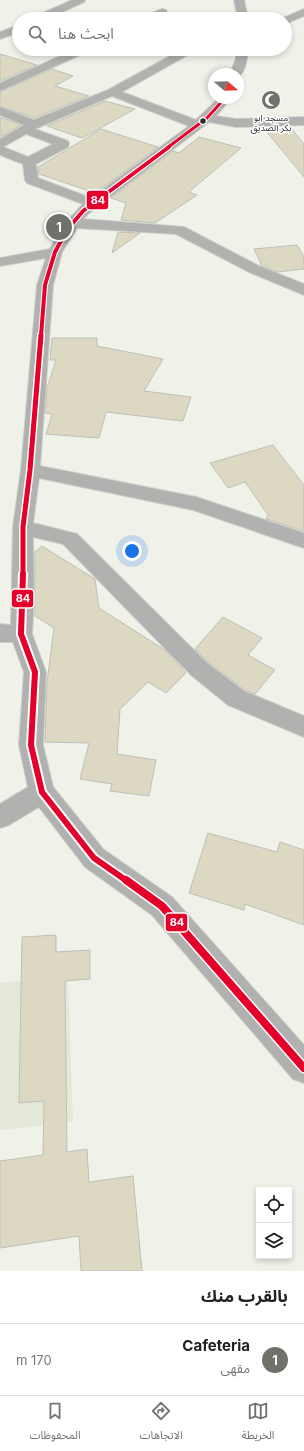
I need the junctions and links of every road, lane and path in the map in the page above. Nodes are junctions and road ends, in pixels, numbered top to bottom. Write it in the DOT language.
graph roads {
  1 [pos="80,0"];
  2 [pos="239,0"];
  3 [pos="53,12"];
  4 [pos="242,12"];
  5 [pos="304,12"];
  6 [pos="292,18"];
  7 [pos="12,31"];
  8 [pos="0,36"];
  9 [pos="69,56"];
  10 [pos="178,56"];
  11 [pos="242,56"];
  12 [pos="238,68"];
  13 [pos="0,87"];
  14 [pos="112,92"];
  15 [pos="219,104"];
  16 [pos="0,111"];
  17 [pos="302,120"];
  18 [pos="203,121"];
  19 [pos="29,126"];
  20 [pos="0,144"];
  21 [pos="0,150"];
  22 [pos="29,162"];
  23 [pos="94,204"];
  24 [pos="73,223"];
  25 [pos="55,252"];
  26 [pos="0,262"];
  27 [pos="304,290"];
  28 [pos="30,470"];
  29 [pos="23,527"];
  30 [pos="304,541"];
  31 [pos="10,633"];
  32 [pos="304,727"];
  33 [pos="42,792"];
  34 [pos="0,817"];
  35 [pos="304,1068"];
  1 -- 3 [label="street"];
  2 -- 4 [label="street"];
  5 -- 6 [label="street"];
  7 -- 8 [label="street"];
  9 -- 13 [label="street"];
  10 -- 14 [label="street"];
  11 -- 12 [label="street"];
  14 -- 18 [label="street"];
  14 -- 19 [label="street"];
  15 -- 18 [label="street"];
  16 -- 19 [label="street"];
  17 -- 18 [label="street"];
  18 -- 23 [label="street"];
  19 -- 20 [label="street"];
  19 -- 22 [label="street"];
  21 -- 22 [label="street"];
  22 -- 23 [label="street"];
  23 -- 24 [label="street"];
  24 -- 25 [label="street"];
  24 -- 27 [label="street"];
  25 -- 26 [label="street"];
  25 -- 28 [label="street"];
  28 -- 29 [label="street"];
  28 -- 30 [label="street"];
  29 -- 31 [label="street"];
  29 -- 32 [label="street"];
  31 -- 33 [label="street"];
  33 -- 34 [label="street"];
  33 -- 35 [label="street"];
}
